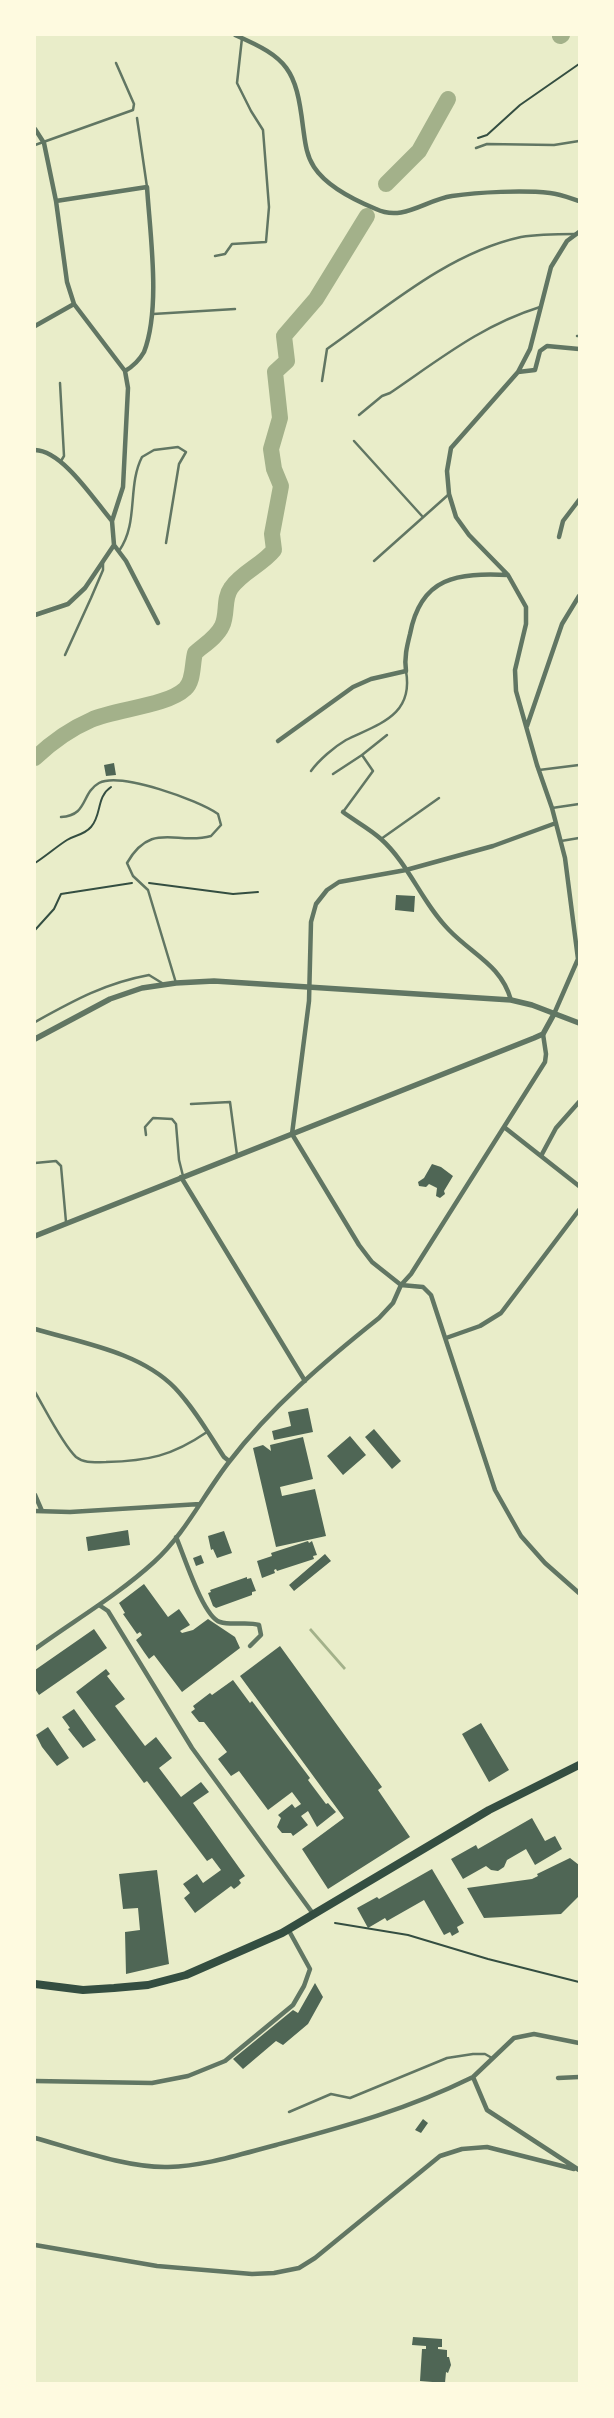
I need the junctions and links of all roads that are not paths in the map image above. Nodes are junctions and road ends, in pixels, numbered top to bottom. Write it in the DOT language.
graph roads {
  1 [pos="235,35"];
  2 [pos="242,38"];
  3 [pos="116,63"];
  4 [pos="137,118"];
  5 [pos="35,129"];
  6 [pos="579,140"];
  7 [pos="44,143"];
  8 [pos="35,145"];
  9 [pos="476,148"];
  10 [pos="147,187"];
  11 [pos="56,201"];
  12 [pos="579,201"];
  13 [pos="578,233"];
  14 [pos="215,256"];
  15 [pos="74,304"];
  16 [pos="542,307"];
  17 [pos="235,309"];
  18 [pos="152,314"];
  19 [pos="35,326"];
  20 [pos="579,349"];
  21 [pos="125,370"];
  22 [pos="518,372"];
  23 [pos="322,381"];
  24 [pos="60,383"];
  25 [pos="358,415"];
  26 [pos="354,441"];
  27 [pos="35,450"];
  28 [pos="61,461"];
  29 [pos="450,494"];
  30 [pos="579,500"];
  31 [pos="422,516"];
  32 [pos="112,521"];
  33 [pos="559,537"];
  34 [pos="166,543"];
  35 [pos="114,545"];
  36 [pos="119,551"];
  37 [pos="374,561"];
  38 [pos="103,562"];
  39 [pos="508,576"];
  40 [pos="579,596"];
  41 [pos="35,615"];
  42 [pos="158,623"];
  43 [pos="65,655"];
  44 [pos="406,671"];
  45 [pos="527,726"];
  46 [pos="388,735"];
  47 [pos="278,741"];
  48 [pos="362,755"];
  49 [pos="579,765"];
  50 [pos="539,770"];
  51 [pos="312,771"];
  52 [pos="333,774"];
  53 [pos="438,798"];
  54 [pos="579,804"];
  55 [pos="552,808"];
  56 [pos="343,812"];
  57 [pos="61,817"];
  58 [pos="556,823"];
  59 [pos="579,838"];
  60 [pos="381,839"];
  61 [pos="561,841"];
  62 [pos="406,870"];
  63 [pos="579,958"];
  64 [pos="176,983"];
  65 [pos="164,984"];
  66 [pos="308,987"];
  67 [pos="511,1000"];
  68 [pos="554,1014"];
  69 [pos="35,1022"];
  70 [pos="579,1023"];
  71 [pos="543,1034"];
  72 [pos="35,1039"];
  73 [pos="579,1102"];
  74 [pos="191,1104"];
  75 [pos="504,1127"];
  76 [pos="292,1134"];
  77 [pos="146,1135"];
  78 [pos="237,1155"];
  79 [pos="541,1156"];
  80 [pos="35,1163"];
  81 [pos="182,1177"];
  82 [pos="579,1186"];
  83 [pos="579,1210"];
  84 [pos="66,1224"];
  85 [pos="35,1236"];
  86 [pos="401,1285"];
  87 [pos="35,1329"];
  88 [pos="446,1338"];
  89 [pos="305,1381"];
  90 [pos="35,1392"];
  91 [pos="207,1432"];
  92 [pos="229,1461"];
  93 [pos="35,1495"];
  94 [pos="200,1504"];
  95 [pos="35,1511"];
  96 [pos="42,1511"];
  97 [pos="176,1537"];
  98 [pos="579,1593"];
  99 [pos="100,1605"];
  100 [pos="250,1646"];
  101 [pos="35,1649"];
  102 [pos="579,1765"];
  103 [pos="314,1915"];
  104 [pos="288,1929"];
  105 [pos="35,1984"];
  106 [pos="579,2043"];
  107 [pos="493,2058"];
  108 [pos="472,2077"];
  109 [pos="579,2077"];
  110 [pos="558,2078"];
  111 [pos="35,2081"];
  112 [pos="288,2112"];
  113 [pos="35,2138"];
  114 [pos="578,2170"];
  115 [pos="35,2245"];
  1 -- 2 [label="street"];
  2 -- 12 [label="street"];
  2 -- 14 [label="lane"];
  3 -- 7 [label="lane"];
  4 -- 10 [label="lane"];
  5 -- 7 [label="street"];
  6 -- 9 [label="lane"];
  7 -- 8 [label="lane"];
  7 -- 11 [label="street"];
  10 -- 11 [label="street"];
  10 -- 18 [label="street"];
  11 -- 15 [label="street"];
  13 -- 16 [label="street"];
  13 -- 23 [label="lane"];
  15 -- 19 [label="street"];
  15 -- 21 [label="street"];
  16 -- 22 [label="street"];
  16 -- 25 [label="lane"];
  17 -- 18 [label="lane"];
  18 -- 21 [label="street"];
  20 -- 22 [label="street"];
  21 -- 32 [label="street"];
  22 -- 29 [label="street"];
  24 -- 28 [label="lane"];
  26 -- 31 [label="lane"];
  27 -- 28 [label="street"];
  28 -- 32 [label="street"];
  29 -- 31 [label="lane"];
  29 -- 39 [label="street"];
  30 -- 33 [label="street"];
  31 -- 37 [label="lane"];
  32 -- 35 [label="street"];
  34 -- 36 [label="lane"];
  35 -- 36 [label="street"];
  35 -- 38 [label="street"];
  36 -- 42 [label="street"];
  38 -- 41 [label="street"];
  38 -- 43 [label="lane"];
  39 -- 44 [label="street"];
  39 -- 45 [label="street"];
  40 -- 45 [label="street"];
  44 -- 47 [label="street"];
  44 -- 51 [label="lane"];
  45 -- 50 [label="street"];
  46 -- 48 [label="lane"];
  48 -- 52 [label="lane"];
  48 -- 56 [label="lane"];
  49 -- 50 [label="lane"];
  50 -- 55 [label="street"];
  53 -- 60 [label="lane"];
  54 -- 55 [label="lane"];
  55 -- 58 [label="street"];
  56 -- 60 [label="street"];
  57 -- 64 [label="lane"];
  58 -- 61 [label="street"];
  58 -- 62 [label="street"];
  59 -- 61 [label="lane"];
  60 -- 62 [label="street"];
  61 -- 63 [label="street"];
  62 -- 66 [label="street"];
  62 -- 67 [label="street"];
  63 -- 68 [label="street"];
  64 -- 65 [label="street"];
  64 -- 66 [label="street"];
  65 -- 69 [label="lane"];
  65 -- 72 [label="street"];
  66 -- 67 [label="street"];
  66 -- 76 [label="street"];
  67 -- 68 [label="street"];
  68 -- 70 [label="street"];
  68 -- 71 [label="street"];
  71 -- 75 [label="street"];
  71 -- 76 [label="street"];
  73 -- 79 [label="street"];
  74 -- 78 [label="lane"];
  75 -- 79 [label="street"];
  75 -- 86 [label="street"];
  76 -- 78 [label="street"];
  76 -- 86 [label="street"];
  77 -- 81 [label="lane"];
  78 -- 81 [label="street"];
  79 -- 82 [label="street"];
  80 -- 84 [label="lane"];
  81 -- 84 [label="street"];
  81 -- 89 [label="street"];
  83 -- 88 [label="street"];
  84 -- 85 [label="street"];
  86 -- 88 [label="street"];
  86 -- 89 [label="street"];
  87 -- 91 [label="street"];
  88 -- 98 [label="street"];
  89 -- 92 [label="street"];
  90 -- 91 [label="lane"];
  91 -- 92 [label="street"];
  92 -- 94 [label="street"];
  93 -- 96 [label="street"];
  94 -- 96 [label="street"];
  94 -- 97 [label="street"];
  95 -- 96 [label="street"];
  97 -- 99 [label="street"];
  97 -- 100 [label="street"];
  99 -- 101 [label="street"];
  99 -- 103 [label="street"];
  102 -- 103 [label="main road"];
  103 -- 104 [label="main road"];
  104 -- 105 [label="main road"];
  104 -- 111 [label="street"];
  106 -- 107 [label="street"];
  107 -- 108 [label="street"];
  107 -- 112 [label="lane"];
  108 -- 113 [label="street"];
  108 -- 114 [label="street"];
  109 -- 110 [label="street"];
  114 -- 115 [label="street"];
}
